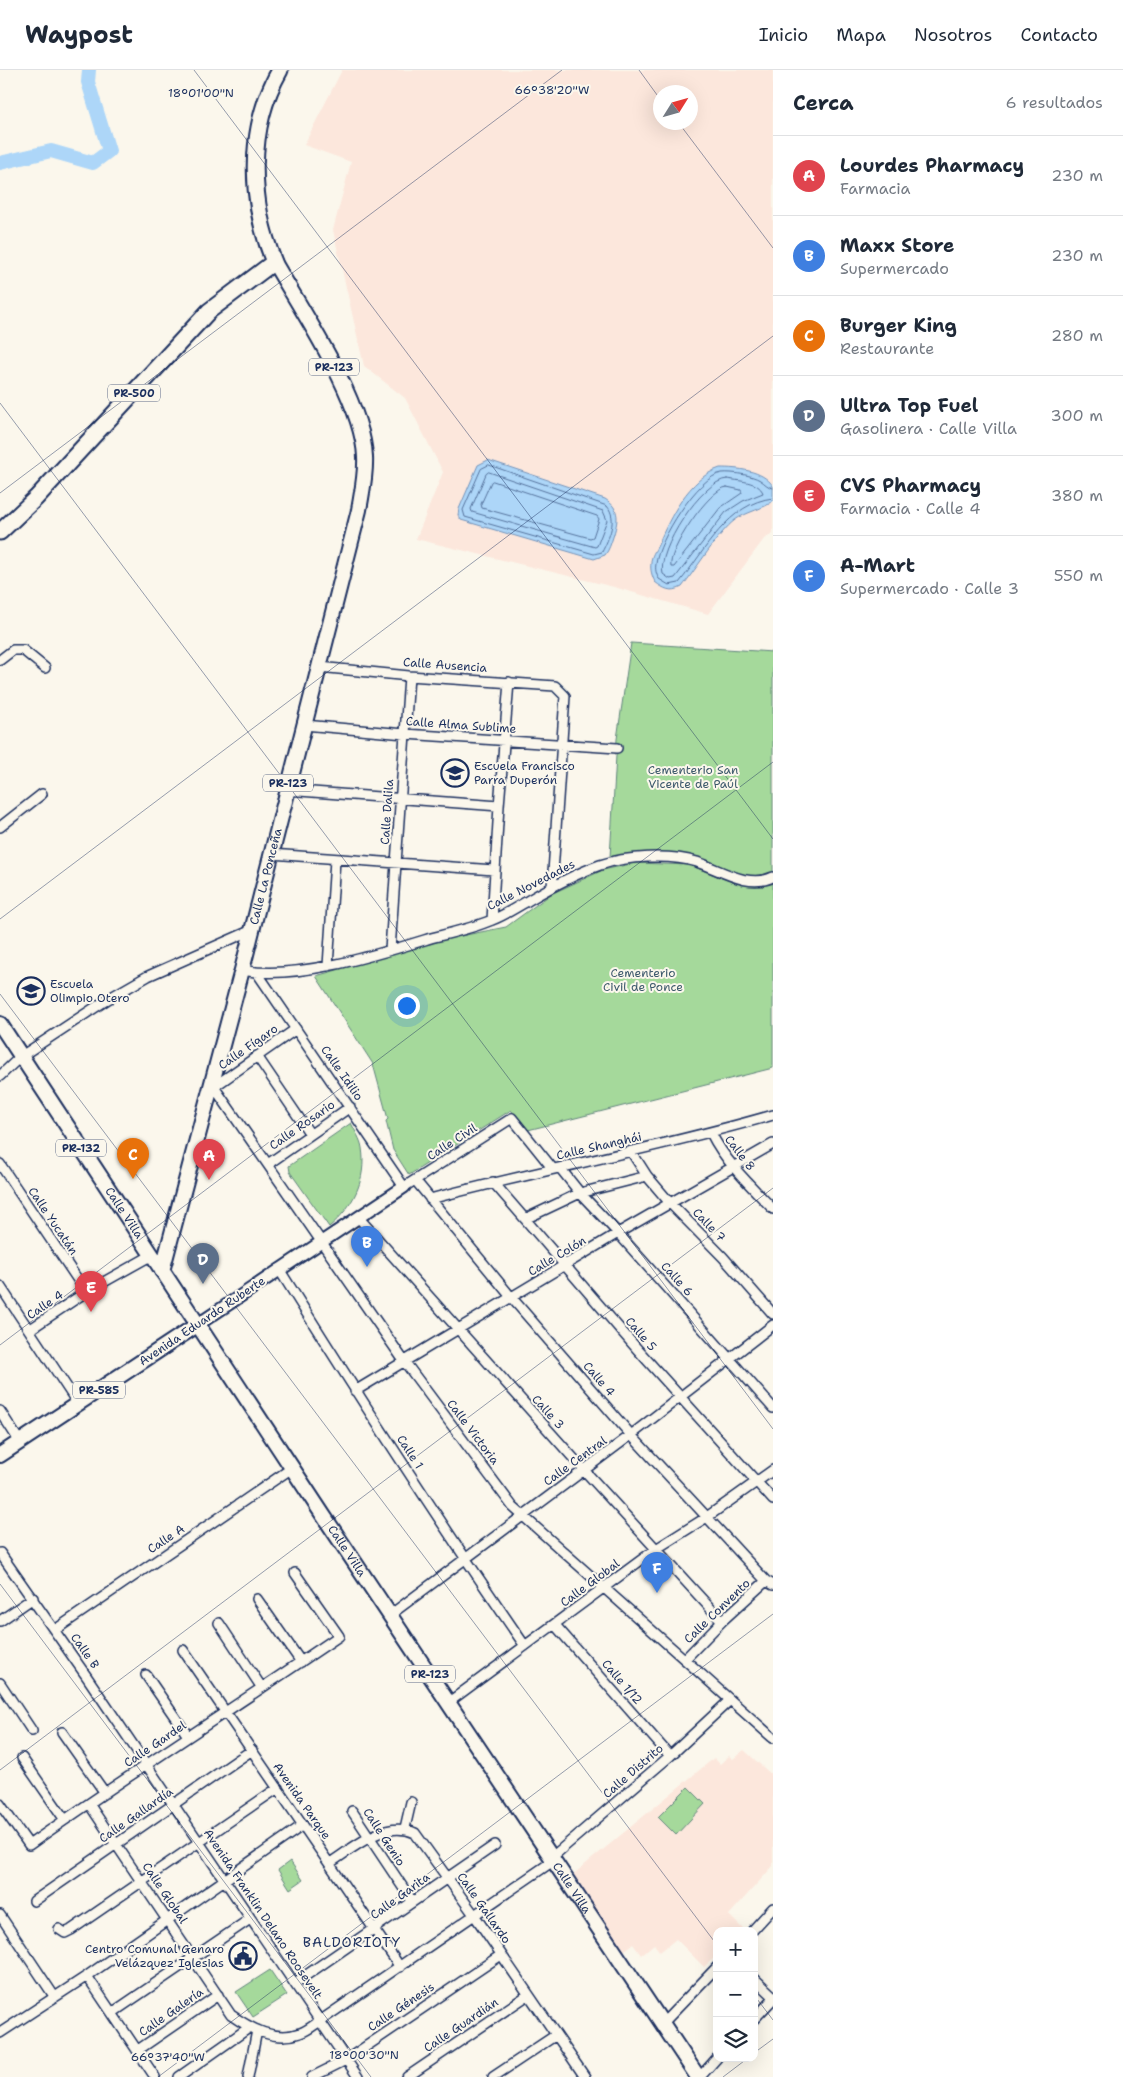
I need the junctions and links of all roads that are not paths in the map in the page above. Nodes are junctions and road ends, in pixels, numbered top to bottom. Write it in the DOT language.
graph roads {
  1 [pos="280,70"];
  2 [pos="274,262"];
  3 [pos="0,532"];
  4 [pos="0,660"];
  5 [pos="319,667"];
  6 [pos="45,668"];
  7 [pos="409,676"];
  8 [pos="509,682"];
  9 [pos="304,725"];
  10 [pos="405,734"];
  11 [pos="504,740"];
  12 [pos="562,744"];
  13 [pos="617,748"];
  14 [pos="286,790"];
  15 [pos="42,794"];
  16 [pos="401,798"];
  17 [pos="499,806"];
  18 [pos="0,827"];
  19 [pos="270,854"];
  20 [pos="335,860"];
  21 [pos="395,863"];
  22 [pos="494,870"];
  23 [pos="773,877"];
  24 [pos="552,887"];
  25 [pos="492,920"];
  26 [pos="252,930"];
  27 [pos="390,950"];
  28 [pos="328,966"];
  29 [pos="242,970"];
  30 [pos="258,974"];
  31 [pos="0,1024"];
  32 [pos="296,1029"];
  33 [pos="257,1056"];
  34 [pos="20,1057"];
  35 [pos="0,1076"];
  36 [pos="213,1085"];
  37 [pos="350,1107"];
  38 [pos="773,1115"];
  39 [pos="512,1118"];
  40 [pos="711,1133"];
  41 [pos="310,1134"];
  42 [pos="773,1144"];
  43 [pos="631,1151"];
  44 [pos="0,1164"];
  45 [pos="268,1164"];
  46 [pos="732,1167"];
  47 [pos="557,1169"];
  48 [pos="648,1176"];
  49 [pos="415,1180"];
  50 [pos="493,1182"];
  51 [pos="404,1187"];
  52 [pos="580,1193"];
  53 [pos="430,1199"];
  54 [pos="670,1203"];
  55 [pos="773,1209"];
  56 [pos="358,1217"];
  57 [pos="525,1219"];
  58 [pos="618,1233"];
  59 [pos="321,1243"];
  60 [pos="152,1255"];
  61 [pos="566,1266"];
  62 [pos="279,1269"];
  63 [pos="162,1271"];
  64 [pos="0,1286"];
  65 [pos="86,1292"];
  66 [pos="511,1297"];
  67 [pos="773,1314"];
  68 [pos="197,1325"];
  69 [pos="773,1325"];
  70 [pos="29,1330"];
  71 [pos="458,1330"];
  72 [pos="730,1358"];
  73 [pos="404,1361"];
  74 [pos="355,1391"];
  75 [pos="681,1397"];
  76 [pos="78,1404"];
  77 [pos="773,1408"];
  78 [pos="0,1411"];
  79 [pos="631,1435"];
  80 [pos="20,1442"];
  81 [pos="0,1455"];
  82 [pos="292,1468"];
  83 [pos="584,1470"];
  84 [pos="773,1470"];
  85 [pos="757,1482"];
  86 [pos="773,1500"];
  87 [pos="522,1516"];
  88 [pos="707,1517"];
  89 [pos="656,1549"];
  90 [pos="0,1553"];
  91 [pos="465,1559"];
  92 [pos="295,1574"];
  93 [pos="769,1583"];
  94 [pos="604,1589"];
  95 [pos="33,1598"];
  96 [pos="257,1599"];
  97 [pos="390,1615"];
  98 [pos="0,1621"];
  99 [pos="722,1621"];
  100 [pos="219,1624"];
  101 [pos="555,1625"];
  102 [pos="55,1630"];
  103 [pos="525,1646"];
  104 [pos="183,1650"];
  105 [pos="685,1659"];
  106 [pos="301,1662"];
  107 [pos="146,1675"];
  108 [pos="0,1683"];
  109 [pos="262,1688"];
  110 [pos="730,1700"];
  111 [pos="449,1702"];
  112 [pos="226,1713"];
  113 [pos="32,1730"];
  114 [pos="62,1732"];
  115 [pos="188,1736"];
  116 [pos="773,1738"];
  117 [pos="252,1750"];
  118 [pos="670,1756"];
  119 [pos="22,1758"];
  120 [pos="146,1765"];
  121 [pos="278,1788"];
  122 [pos="105,1793"];
  123 [pos="412,1802"];
  124 [pos="0,1804"];
  125 [pos="89,1804"];
  126 [pos="174,1804"];
  127 [pos="352,1811"];
  128 [pos="65,1820"];
  129 [pos="304,1825"];
  130 [pos="405,1828"];
  131 [pos="370,1837"];
  132 [pos="199,1843"];
  133 [pos="116,1844"];
  134 [pos="494,1845"];
  135 [pos="552,1860"];
  136 [pos="330,1863"];
  137 [pos="447,1878"];
  138 [pos="141,1881"];
  139 [pos="224,1881"];
  140 [pos="34,1901"];
  141 [pos="412,1902"];
  142 [pos="773,1908"];
  143 [pos="0,1915"];
  144 [pos="475,1916"];
  145 [pos="250,1919"];
  146 [pos="168,1920"];
  147 [pos="756,1927"];
  148 [pos="59,1929"];
  149 [pos="374,1930"];
  150 [pos="501,1955"];
  151 [pos="193,1957"];
  152 [pos="400,1966"];
  153 [pos="713,1971"];
  154 [pos="87,1976"];
  155 [pos="758,1982"];
  156 [pos="295,1983"];
  157 [pos="528,1994"];
  158 [pos="218,1995"];
  159 [pos="54,1996"];
  160 [pos="773,1998"];
  161 [pos="112,2013"];
  162 [pos="756,2017"];
  163 [pos="320,2021"];
  164 [pos="662,2024"];
  165 [pos="254,2029"];
  166 [pos="0,2033"];
  167 [pos="556,2035"];
  168 [pos="138,2050"];
  169 [pos="346,2060"];
  170 [pos="713,2062"];
  171 [pos="581,2076"];
  172 [pos="155,2077"];
  173 [pos="179,2077"];
  174 [pos="251,2077"];
  175 [pos="312,2077"];
  176 [pos="358,2077"];
  177 [pos="407,2077"];
  178 [pos="493,2077"];
  179 [pos="699,2077"];
  1 -- 2 [label="highway, PR-123"];
  2 -- 3 [label="highway, PR-500 / PR-500"];
  2 -- 5 [label="main road, Calle La Ponceña / PR-123"];
  4 -- 6 [label="street"];
  5 -- 7 [label="street, Calle Ausencia"];
  5 -- 9 [label="main road, Calle La Ponceña / PR-123"];
  7 -- 8 [label="street, Calle Ausencia"];
  7 -- 10 [label="street, Calle Dalila"];
  8 -- 11 [label="street"];
  8 -- 12 [label="street, Calle Ausencia"];
  9 -- 10 [label="street, Calle Alma Sublime"];
  9 -- 14 [label="main road, Calle La Ponceña / PR-123"];
  10 -- 11 [label="street, Calle Alma Sublime"];
  10 -- 16 [label="street, Calle Dalila"];
  11 -- 12 [label="street, Calle Alma Sublime"];
  11 -- 17 [label="street"];
  12 -- 13 [label="street, Calle Alma Sublime"];
  12 -- 24 [label="street"];
  14 -- 16 [label="street"];
  14 -- 19 [label="main road, Calle La Ponceña / PR-123"];
  15 -- 18 [label="street"];
  16 -- 17 [label="street"];
  16 -- 21 [label="street, Calle Dalila"];
  17 -- 22 [label="street"];
  19 -- 20 [label="street"];
  19 -- 26 [label="main road, Calle La Ponceña / PR-123"];
  20 -- 21 [label="street"];
  20 -- 28 [label="street"];
  21 -- 22 [label="street"];
  21 -- 27 [label="street, Calle Dalila"];
  22 -- 25 [label="street"];
  23 -- 24 [label="street, Calle Novedades"];
  24 -- 25 [label="street, Calle Novedades"];
  25 -- 27 [label="street, Calle Novedades"];
  26 -- 29 [label="main road, Calle La Ponceña / PR-123"];
  26 -- 34 [label="street"];
  27 -- 28 [label="street, Calle Novedades"];
  28 -- 30 [label="street, Calle Novedades"];
  29 -- 30 [label="street, Calle Novedades"];
  29 -- 36 [label="main road, Calle La Ponceña / PR-123"];
  30 -- 32 [label="street, Calle Idilio"];
  31 -- 34 [label="main road, Calle Villa / PR-132"];
  32 -- 33 [label="street, Calle Fígaro"];
  32 -- 37 [label="street, Calle Idilio"];
  33 -- 36 [label="street, Calle Fígaro"];
  33 -- 41 [label="street"];
  34 -- 35 [label="street"];
  34 -- 60 [label="main road, Calle Villa / PR-132"];
  36 -- 45 [label="street, Calle Victoria"];
  36 -- 63 [label="main road, Calle La Ponceña / PR-123"];
  37 -- 41 [label="street, Calle Rosario"];
  37 -- 51 [label="street, Calle Idilio"];
  38 -- 40 [label="street, Calle Shanghái"];
  39 -- 47 [label="street, Calle 6"];
  39 -- 49 [label="street, Calle Civil"];
  40 -- 43 [label="street, Calle Shanghái"];
  40 -- 46 [label="street, Calle 8"];
  41 -- 45 [label="street, Calle Rosario"];
  42 -- 46 [label="street, Calle Colón"];
  43 -- 47 [label="street, Calle Shanghái"];
  43 -- 48 [label="street, Calle 7"];
  44 -- 65 [label="street, Calle Yucatán"];
  45 -- 59 [label="street, Calle Victoria"];
  46 -- 54 [label="street, Calle Colón"];
  46 -- 55 [label="street, Calle 8"];
  47 -- 50 [label="street, Calle Shanghái"];
  47 -- 52 [label="street, Calle 6"];
  48 -- 52 [label="street"];
  48 -- 54 [label="street, Calle 7"];
  49 -- 51 [label="street, Calle Civil"];
  49 -- 53 [label="street, Calle 4"];
  50 -- 53 [label="street, Calle Shanghái"];
  50 -- 57 [label="street, Calle 5"];
  51 -- 56 [label="street, Avenida Eduardo Ruberte / PR-585"];
  52 -- 57 [label="street"];
  52 -- 58 [label="street, Calle 6"];
  53 -- 66 [label="street, Calle 4"];
  54 -- 58 [label="street, Calle Colón"];
  54 -- 67 [label="street, Calle 7"];
  56 -- 59 [label="street, Avenida Eduardo Ruberte / PR-585"];
  56 -- 71 [label="street, Calle 3"];
  57 -- 61 [label="street, Calle 5"];
  58 -- 61 [label="street, Calle Colón"];
  58 -- 72 [label="street, Calle 6"];
  59 -- 62 [label="street, Avenida Eduardo Ruberte / PR-585"];
  59 -- 73 [label="street, Calle Victoria"];
  60 -- 63 [label="main road, Calle Villa / PR-132"];
  60 -- 65 [label="street, Calle 4"];
  61 -- 66 [label="street, Calle Colón"];
  61 -- 75 [label="street, Calle 5"];
  62 -- 68 [label="street, Avenida Eduardo Ruberte / PR-585"];
  62 -- 74 [label="street, Calle 1"];
  63 -- 68 [label="main road, Calle Villa / PR-123"];
  64 -- 70 [label="street"];
  65 -- 70 [label="street, Calle 4"];
  66 -- 71 [label="street, Calle Colón"];
  66 -- 79 [label="street, Calle 4"];
  68 -- 76 [label="main road, Avenida Eduardo Ruberte / PR-585"];
  68 -- 82 [label="main road, Calle Villa / PR-123"];
  69 -- 72 [label="street, Calle Central"];
  70 -- 76 [label="street"];
  71 -- 73 [label="street, Calle Colón"];
  71 -- 83 [label="street, Calle 3"];
  72 -- 75 [label="street, Calle Central"];
  72 -- 77 [label="street, Calle 6"];
  73 -- 74 [label="street, Calle Colón"];
  73 -- 87 [label="street, Calle Victoria"];
  74 -- 91 [label="street, Calle 1"];
  75 -- 79 [label="street, Calle Central"];
  75 -- 85 [label="street, Calle 5"];
  76 -- 80 [label="main road, Avenida Eduardo Ruberte / PR-585"];
  78 -- 80 [label="street"];
  79 -- 83 [label="street, Calle Central"];
  79 -- 88 [label="street, Calle 4"];
  80 -- 81 [label="main road, Avenida Eduardo Ruberte / PR-585"];
  82 -- 97 [label="main road, Calle Villa / PR-123"];
  82 -- 102 [label="street, Calle A"];
  83 -- 87 [label="street, Calle Central"];
  83 -- 89 [label="street, Calle 3"];
  84 -- 85 [label="street, Calle Global"];
  85 -- 86 [label="street, Calle 5"];
  85 -- 88 [label="street, Calle Global"];
  87 -- 91 [label="street, Calle Central"];
  87 -- 94 [label="street, Calle Victoria"];
  88 -- 89 [label="street, Calle Global"];
  88 -- 93 [label="street, Calle 4"];
  89 -- 94 [label="street, Calle Global"];
  89 -- 99 [label="street, Calle 3"];
  90 -- 95 [label="street, Calle B"];
  91 -- 97 [label="street, Calle Central"];
  91 -- 103 [label="street, Calle 1"];
  92 -- 106 [label="street, Calle Gardel"];
  93 -- 99 [label="street, Calle Convento"];
  94 -- 101 [label="street, Calle Global"];
  94 -- 105 [label="street, Calle Victoria"];
  95 -- 98 [label="street"];
  95 -- 102 [label="street, Calle B"];
  96 -- 106 [label="street"];
  97 -- 111 [label="main road, Calle Villa / PR-123"];
  99 -- 105 [label="street, Calle Convento"];
  100 -- 109 [label="street"];
  101 -- 103 [label="street, Calle Global"];
  101 -- 118 [label="street, Calle 1/12"];
  102 -- 120 [label="street, Calle B"];
  103 -- 111 [label="street, Calle Global"];
  104 -- 112 [label="street, Avenida Parque"];
  105 -- 110 [label="street, Calle Victoria"];
  106 -- 109 [label="street, Calle Gardel"];
  107 -- 115 [label="street"];
  108 -- 113 [label="street"];
  109 -- 112 [label="street, Calle Gardel"];
  110 -- 116 [label="street, Calle Victoria"];
  110 -- 118 [label="street, Calle Distrito"];
  111 -- 135 [label="main road, Calle Villa / PR-123"];
  112 -- 115 [label="street, Calle Gardel"];
  112 -- 117 [label="street, Avenida Parque"];
  114 -- 122 [label="street"];
  115 -- 120 [label="street, Calle Gardel"];
  117 -- 121 [label="street, Avenida Parque"];
  117 -- 126 [label="street, Calle Gallardía"];
  118 -- 135 [label="street, Calle Distrito"];
  119 -- 128 [label="street"];
  120 -- 122 [label="street, Calle Gardel"];
  120 -- 126 [label="street, Avenida Franklin Delano Roosevelt"];
  121 -- 129 [label="street, Avenida Parque"];
  121 -- 132 [label="street"];
  122 -- 125 [label="street, Calle Gardel"];
  123 -- 130 [label="street"];
  124 -- 128 [label="street, Calle Gardel"];
  125 -- 128 [label="street, Calle Gardel"];
  125 -- 133 [label="street, Calle Global"];
  126 -- 132 [label="street, Avenida Franklin Delano Roosevelt"];
  126 -- 133 [label="street, Calle Gallardía"];
  127 -- 131 [label="street, Calle Genio"];
  129 -- 136 [label="street, Avenida Parque"];
  129 -- 139 [label="street"];
  130 -- 131 [label="street"];
  130 -- 137 [label="street, Calle Gallardo"];
  131 -- 136 [label="street"];
  131 -- 141 [label="street, Calle Genio"];
  132 -- 138 [label="street"];
  132 -- 139 [label="street, Avenida Franklin Delano Roosevelt"];
  133 -- 138 [label="street, Calle Global"];
  133 -- 140 [label="street, Calle Gallardía"];
  134 -- 137 [label="street, Calle Garita"];
  135 -- 144 [label="street, Calle Distrito"];
  135 -- 164 [label="main road, Calle Villa / PR-123"];
  136 -- 149 [label="street, Avenida Parque"];
  137 -- 141 [label="street, Calle Garita"];
  137 -- 144 [label="street, Calle Gallardo"];
  138 -- 146 [label="street, Calle Global"];
  138 -- 148 [label="street"];
  139 -- 145 [label="street, Avenida Franklin Delano Roosevelt"];
  139 -- 146 [label="street"];
  141 -- 149 [label="street, Calle Garita"];
  142 -- 147 [label="street"];
  143 -- 159 [label="street"];
  144 -- 150 [label="street, Calle Gallardo"];
  144 -- 152 [label="street, Calle Distrito"];
  145 -- 151 [label="street"];
  145 -- 156 [label="street, Avenida Franklin Delano Roosevelt"];
  146 -- 151 [label="street, Calle Global"];
  146 -- 154 [label="street"];
  149 -- 152 [label="street, Avenida Parque"];
  149 -- 156 [label="street, Calle Garita"];
  150 -- 157 [label="street, Calle Gallardo"];
  150 -- 169 [label="street, Calle Génesis"];
  151 -- 158 [label="street, Calle Global"];
  151 -- 161 [label="street"];
  152 -- 163 [label="street, Calle Distrito"];
  153 -- 164 [label="street"];
  154 -- 159 [label="street"];
  154 -- 161 [label="street"];
  155 -- 160 [label="street"];
  156 -- 163 [label="street, Avenida Franklin Delano Roosevelt"];
  157 -- 167 [label="street, Calle Gallardo"];
  157 -- 177 [label="street, Calle Guardián"];
  158 -- 165 [label="street, Calle Global"];
  158 -- 168 [label="street, Calle Galería"];
  159 -- 166 [label="street"];
  160 -- 162 [label="street"];
  161 -- 168 [label="street"];
  163 -- 165 [label="street, Calle Global"];
  163 -- 169 [label="street, Avenida Franklin Delano Roosevelt"];
  164 -- 179 [label="main road, Calle Villa / PR-123"];
  165 -- 173 [label="street"];
  165 -- 174 [label="street"];
  167 -- 171 [label="street, Calle Gallardo"];
  167 -- 178 [label="street"];
  168 -- 172 [label="street"];
  169 -- 175 [label="street, Calle Génesis"];
  169 -- 176 [label="street, Avenida Franklin Delano Roosevelt"];
  170 -- 179 [label="street"];
}
